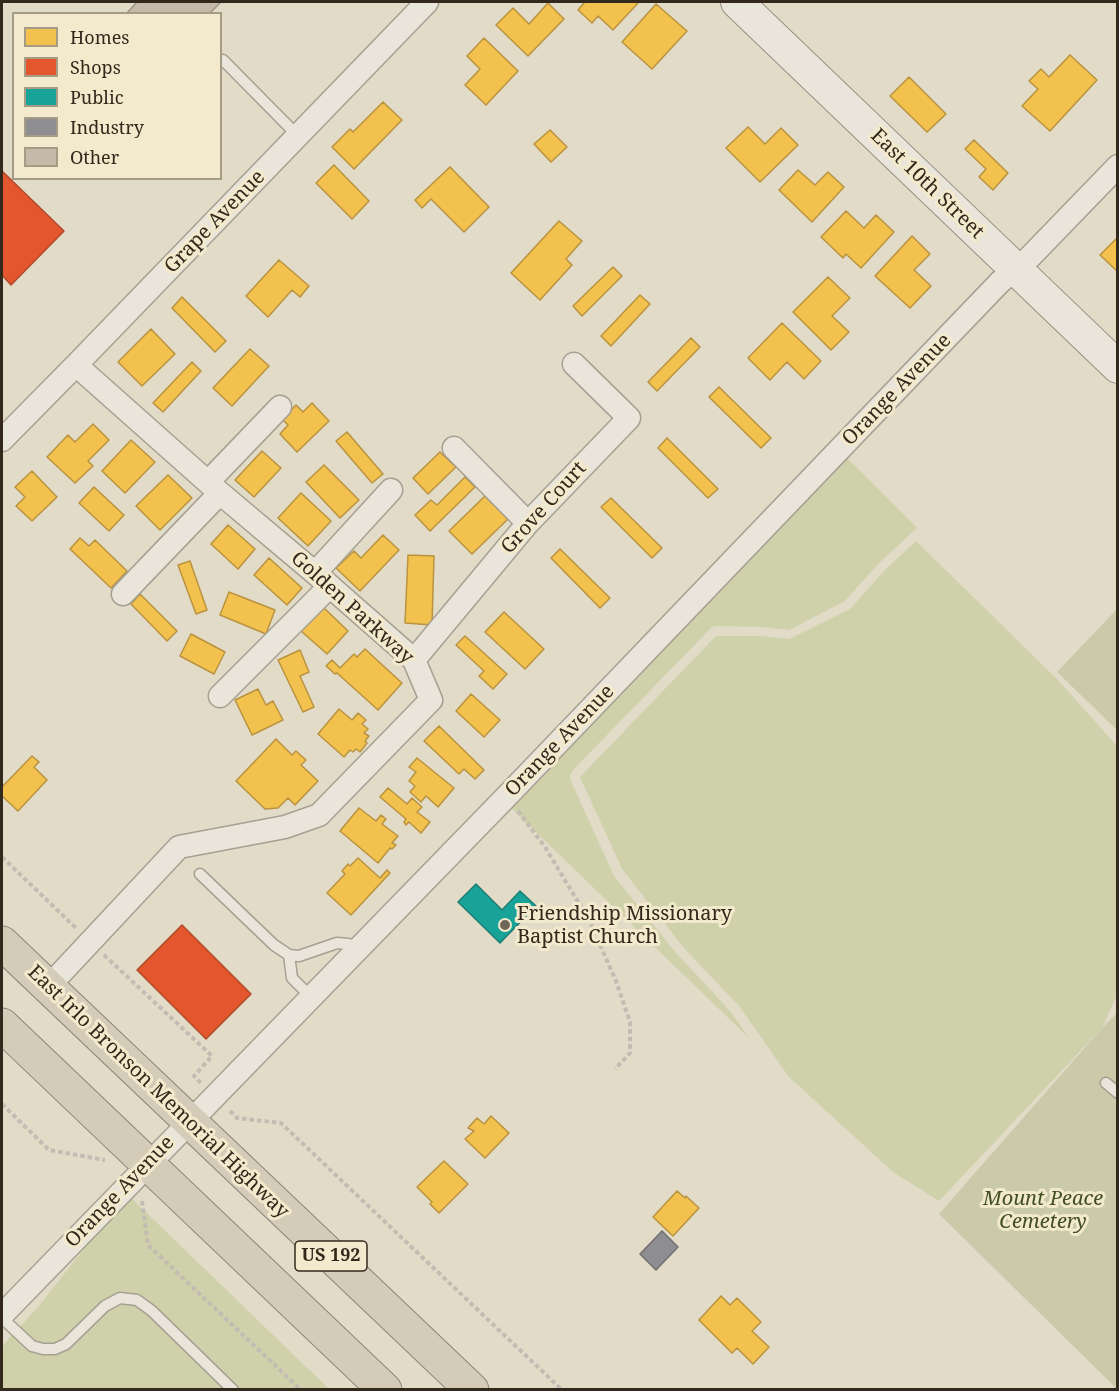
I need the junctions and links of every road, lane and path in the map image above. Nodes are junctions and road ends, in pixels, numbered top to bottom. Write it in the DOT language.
graph roads {
  1 [pos="427,2"];
  2 [pos="737,2"];
  3 [pos="222,61"];
  4 [pos="298,136"];
  5 [pos="1118,166"];
  6 [pos="1016,270"];
  7 [pos="573,364"];
  8 [pos="76,365"];
  9 [pos="1118,367"];
  10 [pos="280,407"];
  11 [pos="2,440"];
  12 [pos="454,448"];
  13 [pos="214,488"];
  14 [pos="392,490"];
  15 [pos="528,523"];
  16 [pos="322,579"];
  17 [pos="123,594"];
  18 [pos="414,660"];
  19 [pos="220,696"];
  20 [pos="507,796"];
  21 [pos="2,857"];
  22 [pos="200,874"];
  23 [pos="91,942"];
  24 [pos="2,944"];
  25 [pos="358,948"];
  26 [pos="289,955"];
  27 [pos="48,987"];
  28 [pos="311,997"];
  29 [pos="2,1025"];
  30 [pos="615,1069"];
  31 [pos="1106,1083"];
  32 [pos="1118,1093"];
  33 [pos="214,1096"];
  34 [pos="2,1104"];
  35 [pos="189,1122"];
  36 [pos="137,1174"];
  37 [pos="2,1316"];
  38 [pos="233,1389"];
  39 [pos="301,1389"];
  40 [pos="385,1389"];
  41 [pos="472,1389"];
  42 [pos="562,1389"];
  1 -- 4 [label="street, Grape Avenue"];
  2 -- 6 [label="street, East 10th Street"];
  3 -- 4 [label="lane"];
  4 -- 8 [label="street, Grape Avenue"];
  5 -- 6 [label="street, Orange Avenue"];
  6 -- 9 [label="street, East 10th Street"];
  6 -- 20 [label="street, Orange Avenue"];
  7 -- 15 [label="street, Grove Court"];
  8 -- 11 [label="street, Grape Avenue"];
  8 -- 13 [label="street, Golden Parkway"];
  10 -- 13 [label="street"];
  12 -- 15 [label="street"];
  13 -- 16 [label="street, Golden Parkway"];
  13 -- 17 [label="street"];
  14 -- 16 [label="street"];
  15 -- 18 [label="street, Grove Court"];
  16 -- 18 [label="street, Golden Parkway"];
  16 -- 19 [label="street"];
  18 -- 23 [label="street, Golden Parkway"];
  20 -- 25 [label="street, Orange Avenue"];
  20 -- 30 [label="path"];
  21 -- 23 [label="path"];
  22 -- 26 [label="lane"];
  23 -- 27 [label="street, Golden Parkway"];
  23 -- 33 [label="path"];
  24 -- 27 [label="highway, East Irlo Bronson Memorial Highway / US 192"];
  25 -- 26 [label="lane"];
  25 -- 28 [label="street, Orange Avenue"];
  26 -- 28 [label="lane"];
  27 -- 35 [label="highway, East Irlo Bronson Memorial Highway / US 192"];
  28 -- 33 [label="street, Orange Avenue"];
  29 -- 36 [label="highway, US 192"];
  31 -- 32 [label="lane"];
  33 -- 35 [label="street, Orange Avenue"];
  33 -- 42 [label="path"];
  34 -- 36 [label="path"];
  35 -- 36 [label="street, Orange Avenue"];
  35 -- 41 [label="highway, East Irlo Bronson Memorial Highway / US 192"];
  36 -- 37 [label="street, Orange Avenue"];
  36 -- 39 [label="path"];
  36 -- 40 [label="highway, US 192"];
  37 -- 38 [label="lane"];
}
